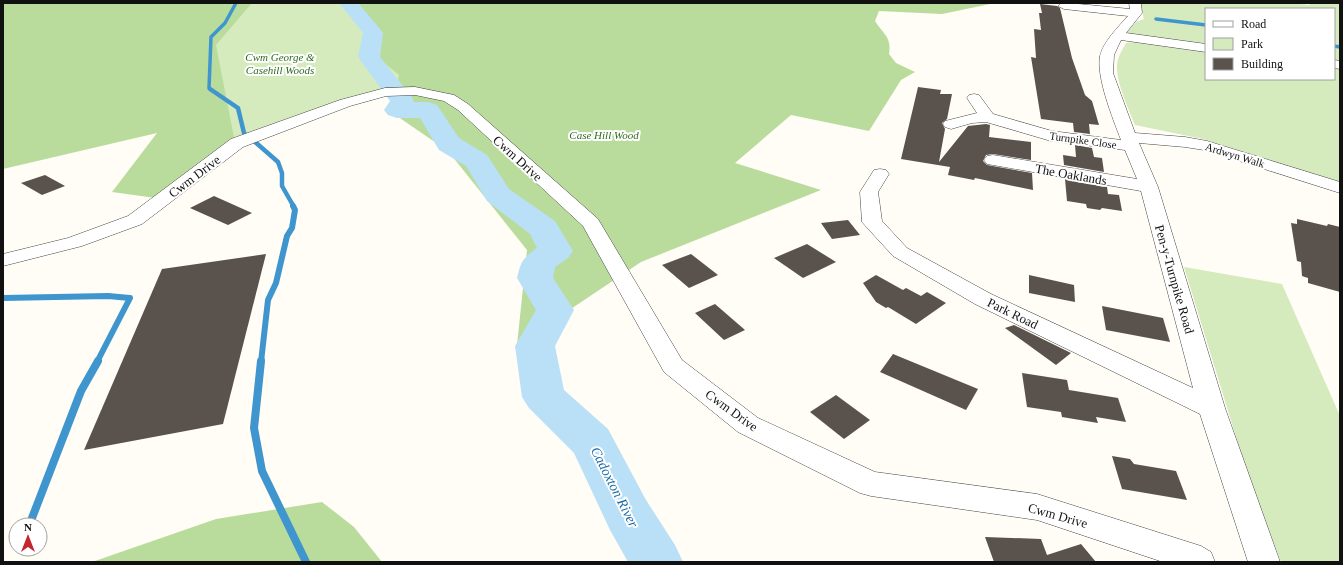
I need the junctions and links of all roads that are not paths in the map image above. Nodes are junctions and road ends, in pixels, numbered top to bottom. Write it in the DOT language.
graph roads {
  1 [pos="1064,6"];
  2 [pos="1135,8"];
  3 [pos="1117,36"];
  4 [pos="1205,48"];
  5 [pos="974,98"];
  6 [pos="988,117"];
  7 [pos="951,124"];
  8 [pos="1130,141"];
  9 [pos="993,160"];
  10 [pos="880,174"];
  11 [pos="1149,187"];
  12 [pos="1340,188"];
  13 [pos="3,260"];
  14 [pos="1212,408"];
  15 [pos="1199,562"];
  16 [pos="1264,562"];
  1 -- 2 [label="street"];
  2 -- 3 [label="street, Pen-y-Turnpike Road"];
  3 -- 4 [label="street"];
  3 -- 8 [label="street, Pen-y-Turnpike Road"];
  5 -- 6 [label="street"];
  6 -- 7 [label="street, Turnpike Close"];
  6 -- 8 [label="street, Turnpike Close"];
  8 -- 11 [label="street, Pen-y-Turnpike Road"];
  8 -- 12 [label="street, Ardwyn Walk"];
  9 -- 11 [label="street, The Oaklands"];
  10 -- 14 [label="street, Park Road"];
  11 -- 14 [label="street, Pen-y-Turnpike Road"];
  13 -- 15 [label="street, Cwm Drive"];
  14 -- 16 [label="street, Pen-y-Turnpike Road"];
}
